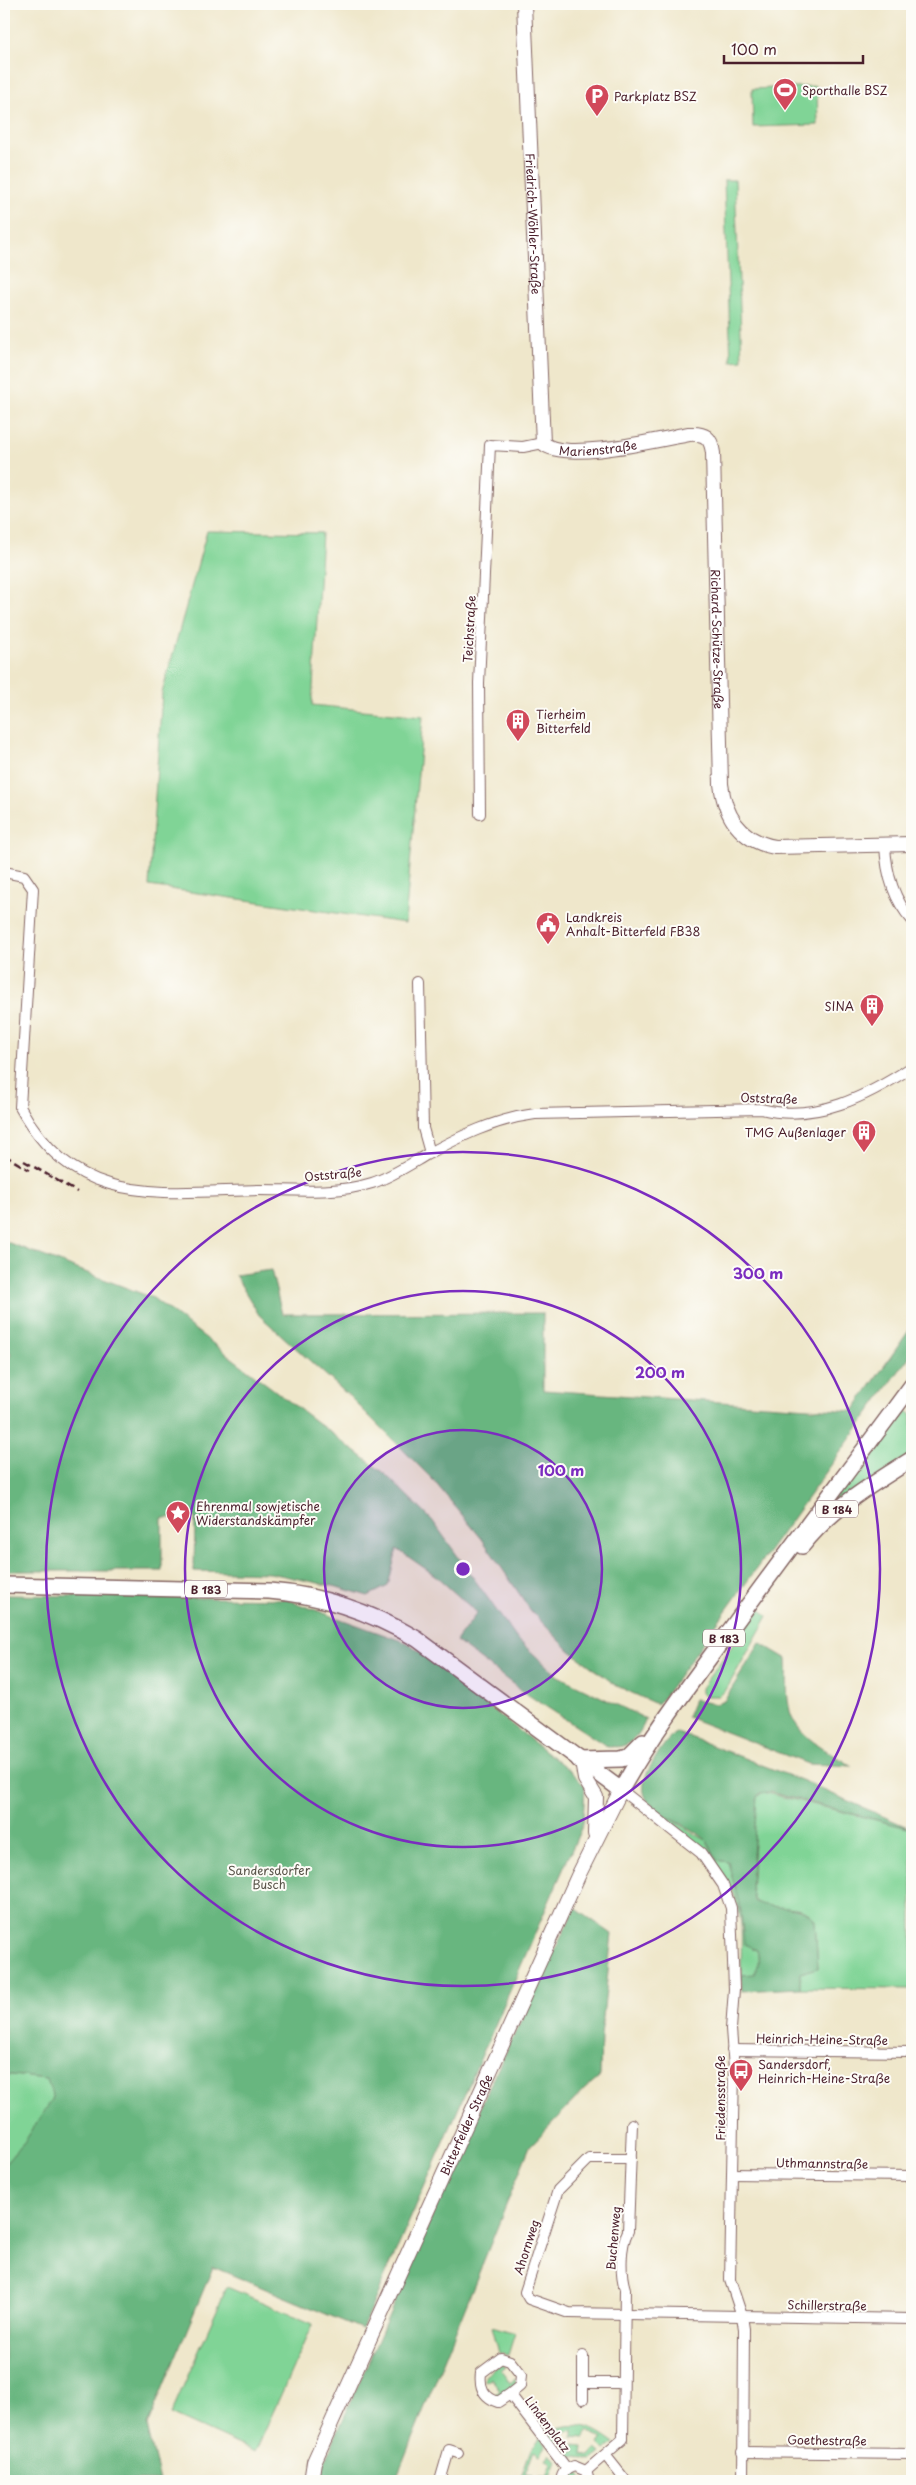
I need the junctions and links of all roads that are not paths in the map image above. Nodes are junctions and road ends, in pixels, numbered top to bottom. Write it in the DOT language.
graph roads {
  1 [pos="524,4"];
  2 [pos="707,437"];
  3 [pos="543,443"];
  4 [pos="490,445"];
  5 [pos="480,814"];
  6 [pos="885,844"];
  7 [pos="912,844"];
  8 [pos="4,872"];
  9 [pos="912,920"];
  10 [pos="420,984"];
  11 [pos="912,1067"];
  12 [pos="430,1153"];
  13 [pos="910,1393"];
  14 [pos="912,1459"];
  15 [pos="773,1571"];
  16 [pos="4,1585"];
  17 [pos="656,1735"];
  18 [pos="580,1761"];
  19 [pos="622,1790"];
  20 [pos="595,1839"];
  21 [pos="732,2050"];
  22 [pos="912,2052"];
  23 [pos="632,2124"];
  24 [pos="631,2159"];
  25 [pos="732,2174"];
  26 [pos="912,2176"];
  27 [pos="625,2314"];
  28 [pos="742,2316"];
  29 [pos="912,2319"];
  30 [pos="583,2356"];
  31 [pos="583,2383"];
  32 [pos="623,2383"];
  33 [pos="510,2394"];
  34 [pos="583,2399"];
  35 [pos="458,2452"];
  36 [pos="742,2452"];
  37 [pos="912,2454"];
  38 [pos="606,2456"];
  39 [pos="314,2462"];
  40 [pos="567,2469"];
  41 [pos="588,2476"];
  42 [pos="300,2481"];
  43 [pos="311,2481"];
  44 [pos="440,2481"];
  45 [pos="561,2481"];
  46 [pos="626,2481"];
  47 [pos="743,2481"];
  1 -- 3 [label="street, Friedrich-Wöhler-Straße"];
  2 -- 3 [label="street, Marienstraße"];
  2 -- 6 [label="street, Richard-Schütze-Straße"];
  3 -- 4 [label="street, Marienstraße"];
  4 -- 5 [label="street, Teichstraße"];
  6 -- 7 [label="street"];
  6 -- 9 [label="street"];
  8 -- 12 [label="street, Oststraße"];
  10 -- 12 [label="street"];
  11 -- 12 [label="street, Oststraße"];
  13 -- 15 [label="main road, B 183"];
  14 -- 15 [label="main road, B 184"];
  15 -- 17 [label="main road, B 183"];
  16 -- 18 [label="main road, B 183"];
  17 -- 18 [label="main road, B 183"];
  17 -- 19 [label="main road, B 183"];
  18 -- 19 [label="main road, B 183"];
  18 -- 20 [label="street"];
  19 -- 20 [label="street, Bitterfelder Straße"];
  19 -- 21 [label="street, Friedensstraße"];
  20 -- 39 [label="street, Bitterfelder Straße"];
  21 -- 22 [label="street, Heinrich-Heine-Straße"];
  21 -- 25 [label="street, Friedensstraße"];
  23 -- 24 [label="street, Buchenweg"];
  24 -- 27 [label="street, Buchenweg"];
  24 -- 27 [label="street, Ahornweg"];
  25 -- 26 [label="street, Uthmannstraße"];
  25 -- 28 [label="street, Friedensstraße"];
  27 -- 28 [label="street, Ahornweg"];
  27 -- 32 [label="street, Buchenweg"];
  28 -- 29 [label="street, Schillerstraße"];
  28 -- 36 [label="street, Friedensstraße"];
  30 -- 31 [label="street"];
  31 -- 32 [label="street"];
  31 -- 34 [label="street"];
  32 -- 38 [label="street, Buchenweg"];
  33 -- 33 [label="street, Lindenplatz"];
  33 -- 40 [label="street, Lindenplatz"];
  35 -- 44 [label="street"];
  36 -- 37 [label="street, Goethestraße"];
  36 -- 47 [label="street, Friedensstraße"];
  38 -- 41 [label="street, Buchenweg"];
  38 -- 46 [label="street"];
  39 -- 42 [label="street, Bitterfelder Straße"];
  39 -- 43 [label="street, Bitterfelder Straße"];
  40 -- 41 [label="street, Buchenweg"];
  40 -- 45 [label="street"];
}
